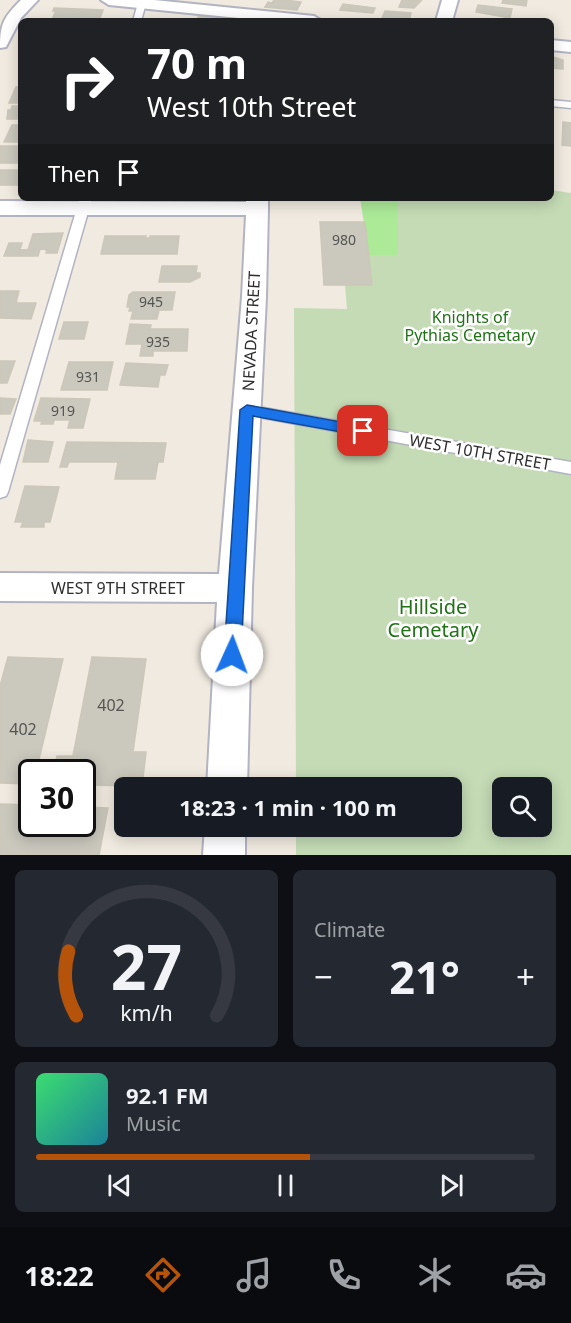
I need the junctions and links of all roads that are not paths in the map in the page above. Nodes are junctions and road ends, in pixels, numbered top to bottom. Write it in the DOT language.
graph roads {
  1 [pos="30,0"];
  2 [pos="109,0"];
  3 [pos="450,0"];
  4 [pos="142,3"];
  5 [pos="231,6"];
  6 [pos="138,18"];
  7 [pos="262,18"];
  8 [pos="445,18"];
  9 [pos="0,43"];
  10 [pos="554,45"];
  11 [pos="571,47"];
  12 [pos="554,103"];
  13 [pos="571,105"];
  14 [pos="85,203"];
  15 [pos="257,203"];
  16 [pos="0,208"];
  17 [pos="247,410"];
  18 [pos="571,468"];
  19 [pos="0,492"];
  20 [pos="0,587"];
  21 [pos="235,588"];
  22 [pos="226,777"];
  23 [pos="225,837"];
  24 [pos="224,855"];
  1 -- 9 [label="street"];
  2 -- 4 [label="street"];
  3 -- 8 [label="street"];
  4 -- 5 [label="street"];
  4 -- 6 [label="lane"];
  5 -- 7 [label="street"];
  10 -- 11 [label="street"];
  12 -- 13 [label="lane"];
  14 -- 15 [label="street"];
  14 -- 16 [label="street"];
  14 -- 19 [label="lane"];
  15 -- 17 [label="street, NEVADA STREET"];
  17 -- 18 [label="lane, WEST 10TH STREET"];
  17 -- 21 [label="street, NEVADA STREET"];
  20 -- 21 [label="street, WEST 9TH STREET"];
  21 -- 22 [label="street, NEVADA STREET"];
  23 -- 24 [label="street"];
}
